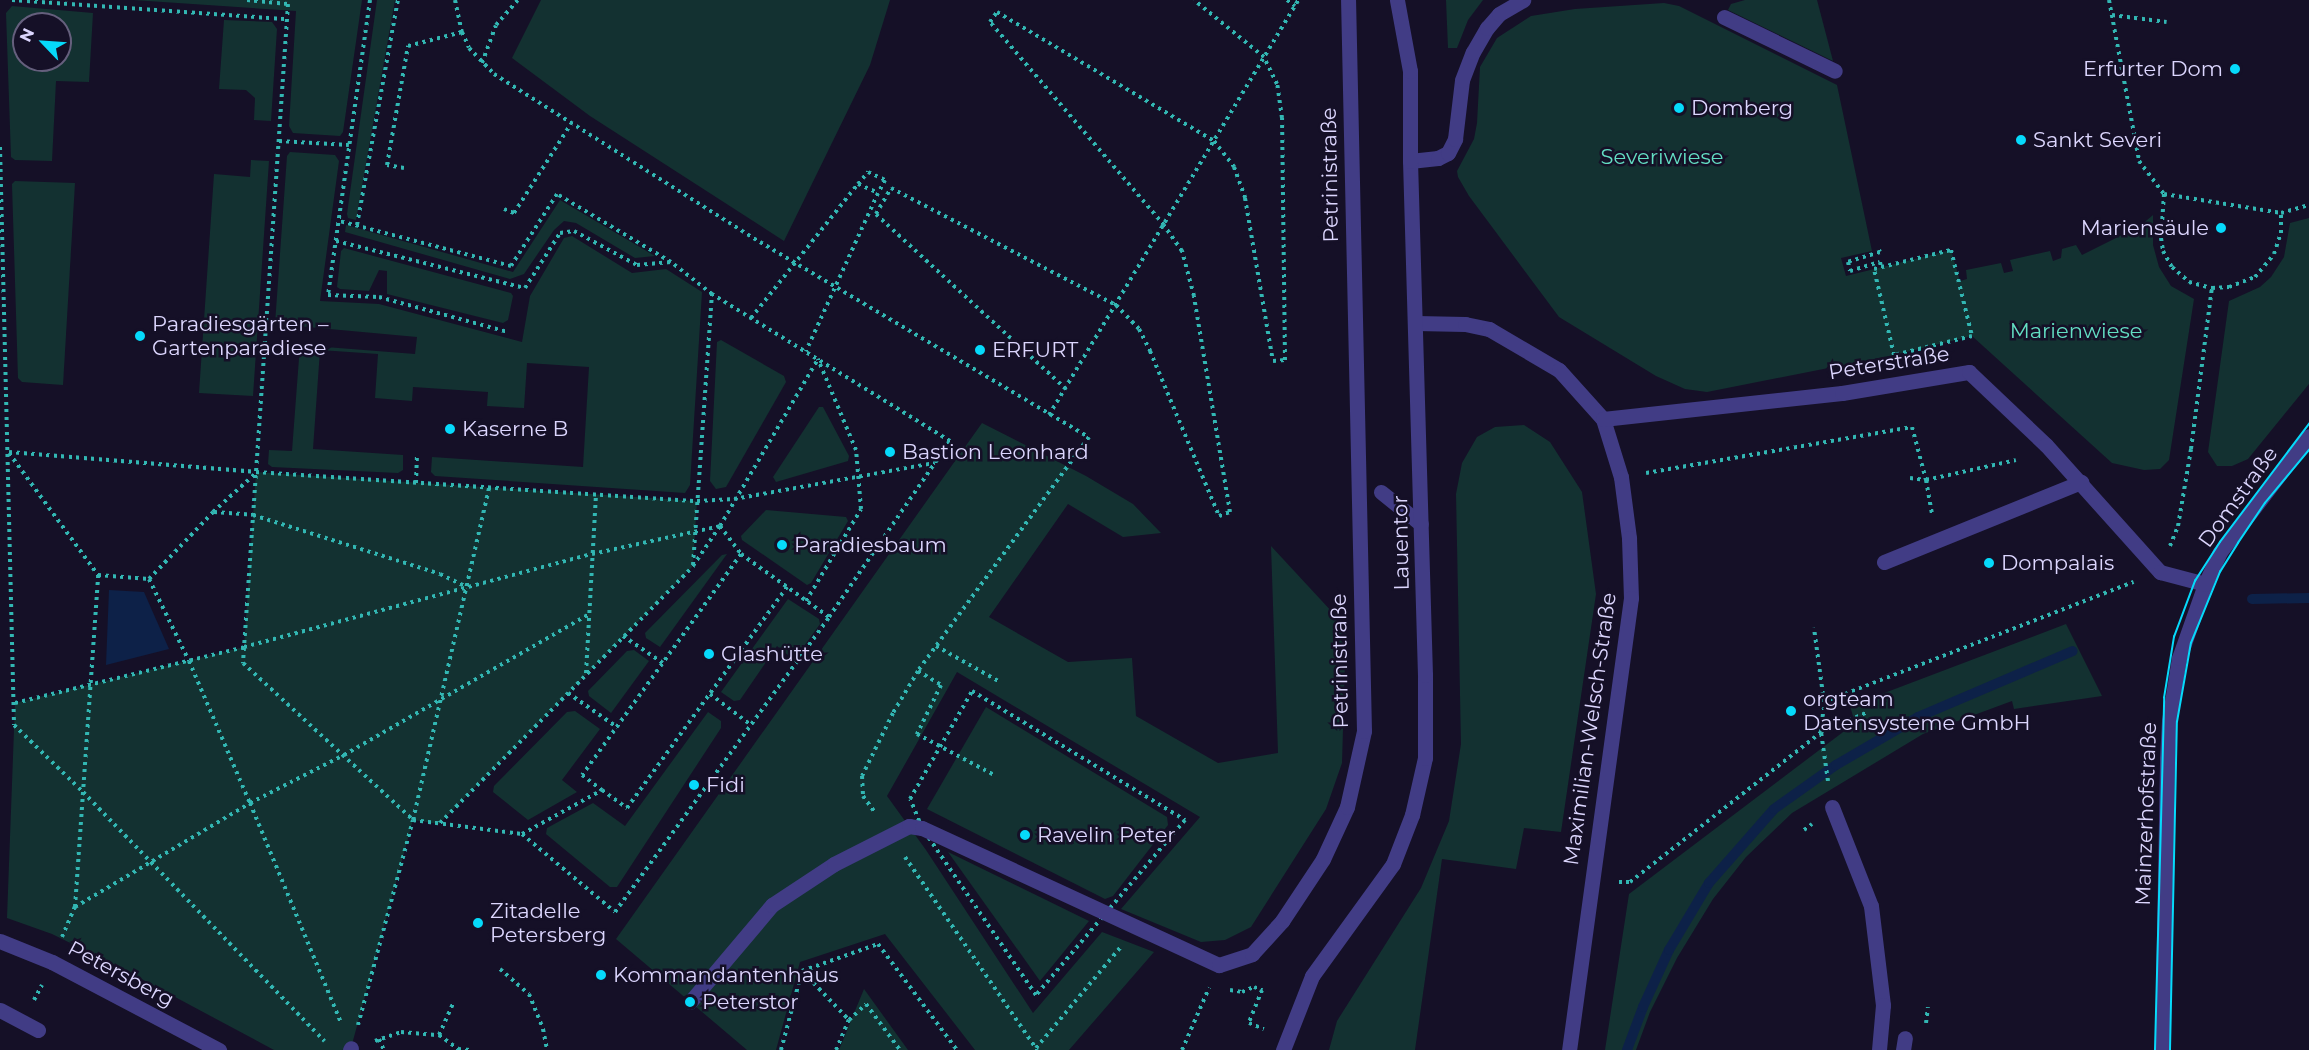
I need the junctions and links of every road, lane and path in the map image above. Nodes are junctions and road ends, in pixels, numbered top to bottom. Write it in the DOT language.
graph roads {
  1 [pos="12,0"];
  2 [pos="81,0"];
  3 [pos="247,0"];
  4 [pos="370,0"];
  5 [pos="398,0"];
  6 [pos="455,0"];
  7 [pos="518,0"];
  8 [pos="1194,0"];
  9 [pos="1287,0"];
  10 [pos="1298,0"];
  11 [pos="1348,0"];
  12 [pos="1397,0"];
  13 [pos="1523,0"];
  14 [pos="2109,0"];
  15 [pos="74,4"];
  16 [pos="1295,6"];
  17 [pos="2111,15"];
  18 [pos="1724,17"];
  19 [pos="287,19"];
  20 [pos="2167,22"];
  21 [pos="462,32"];
  22 [pos="1264,57"];
  23 [pos="482,63"];
  24 [pos="1835,71"];
  25 [pos="571,124"];
  26 [pos="279,141"];
  27 [pos="1214,141"];
  28 [pos="349,146"];
  29 [pos="0,147"];
  30 [pos="1410,161"];
  31 [pos="404,168"];
  32 [pos="858,184"];
  33 [pos="868,189"];
  34 [pos="878,194"];
  35 [pos="2164,194"];
  36 [pos="884,198"];
  37 [pos="2309,205"];
  38 [pos="504,209"];
  39 [pos="2281,213"];
  40 [pos="339,221"];
  41 [pos="357,225"];
  42 [pos="1164,225"];
  43 [pos="336,241"];
  44 [pos="1879,250"];
  45 [pos="671,262"];
  46 [pos="1881,267"];
  47 [pos="2212,288"];
  48 [pos="712,294"];
  49 [pos="1116,305"];
  50 [pos="752,318"];
  51 [pos="1416,323"];
  52 [pos="508,332"];
  53 [pos="806,351"];
  54 [pos="818,359"];
  55 [pos="1066,389"];
  56 [pos="1049,415"];
  57 [pos="1603,419"];
  58 [pos="2309,436"];
  59 [pos="9,452"];
  60 [pos="417,456"];
  61 [pos="2016,460"];
  62 [pos="935,463"];
  63 [pos="256,472"];
  64 [pos="859,477"];
  65 [pos="1621,477"];
  66 [pos="1910,478"];
  67 [pos="1926,480"];
  68 [pos="2081,482"];
  69 [pos="416,483"];
  70 [pos="489,488"];
  71 [pos="1381,492"];
  72 [pos="596,494"];
  73 [pos="734,499"];
  74 [pos="697,501"];
  75 [pos="213,512"];
  76 [pos="1932,514"];
  77 [pos="254,515"];
  78 [pos="1421,524"];
  79 [pos="720,526"];
  80 [pos="695,530"];
  81 [pos="592,554"];
  82 [pos="741,554"];
  83 [pos="1884,562"];
  84 [pos="693,566"];
  85 [pos="2160,572"];
  86 [pos="98,575"];
  87 [pos="149,579"];
  88 [pos="2205,584"];
  89 [pos="468,587"];
  90 [pos="787,587"];
  91 [pos="806,601"];
  92 [pos="589,614"];
  93 [pos="829,617"];
  94 [pos="1814,628"];
  95 [pos="623,636"];
  96 [pos="936,646"];
  97 [pos="244,647"];
  98 [pos="189,661"];
  99 [pos="663,663"];
  100 [pos="918,671"];
  101 [pos="586,675"];
  102 [pos="998,681"];
  103 [pos="91,684"];
  104 [pos="568,693"];
  105 [pos="710,694"];
  106 [pos="443,698"];
  107 [pos="1824,702"];
  108 [pos="15,703"];
  109 [pos="1868,712"];
  110 [pos="752,724"];
  111 [pos="616,727"];
  112 [pos="1821,732"];
  113 [pos="941,747"];
  114 [pos="344,755"];
  115 [pos="996,776"];
  116 [pos="602,790"];
  117 [pos="83,792"];
  118 [pos="250,803"];
  119 [pos="1832,807"];
  120 [pos="877,816"];
  121 [pos="413,820"];
  122 [pos="439,824"];
  123 [pos="915,827"];
  124 [pos="522,834"];
  125 [pos="903,854"];
  126 [pos="149,861"];
  127 [pos="1133,880"];
  128 [pos="1630,882"];
  129 [pos="75,907"];
  130 [pos="1137,928"];
  131 [pos="1087,935"];
  132 [pos="0,941"];
  133 [pos="60,941"];
  134 [pos="1219,965"];
  135 [pos="500,969"];
  136 [pos="802,971"];
  137 [pos="1242,992"];
  138 [pos="690,1002"];
  139 [pos="453,1004"];
  140 [pos="0,1010"];
  141 [pos="849,1020"];
  142 [pos="1257,1027"];
  143 [pos="38,1030"];
  144 [pos="401,1032"];
  145 [pos="440,1035"];
  146 [pos="379,1039"];
  147 [pos="325,1041"];
  148 [pos="351,1049"];
  149 [pos="1036,1049"];
  150 [pos="219,1050"];
  151 [pos="384,1050"];
  152 [pos="470,1050"];
  153 [pos="547,1050"];
  154 [pos="782,1050"];
  155 [pos="836,1050"];
  156 [pos="900,1050"];
  157 [pos="957,1050"];
  158 [pos="1182,1050"];
  159 [pos="1282,1050"];
  160 [pos="1569,1050"];
  161 [pos="1879,1050"];
  162 [pos="2162,1050"];
  1 -- 15 [label="path"];
  2 -- 15 [label="path"];
  3 -- 19 [label="path"];
  4 -- 28 [label="path"];
  5 -- 41 [label="path"];
  6 -- 21 [label="path"];
  7 -- 23 [label="path"];
  8 -- 22 [label="path"];
  9 -- 16 [label="path"];
  10 -- 16 [label="path"];
  11 -- 134 [label="street, Petrinistraße"];
  12 -- 30 [label="street, Lauentor"];
  13 -- 30 [label="street"];
  14 -- 17 [label="path"];
  15 -- 19 [label="path"];
  16 -- 22 [label="path"];
  17 -- 20 [label="path"];
  17 -- 35 [label="path"];
  18 -- 24 [label="street"];
  19 -- 26 [label="path"];
  21 -- 23 [label="path"];
  21 -- 31 [label="path"];
  22 -- 27 [label="path"];
  22 -- 27 [label="path"];
  23 -- 25 [label="path"];
  25 -- 38 [label="path"];
  25 -- 56 [label="path"];
  26 -- 28 [label="path"];
  26 -- 63 [label="path"];
  27 -- 42 [label="path"];
  27 -- 42 [label="path"];
  28 -- 40 [label="path"];
  29 -- 59 [label="path"];
  30 -- 51 [label="street, Lauentor"];
  32 -- 33 [label="path"];
  32 -- 34 [label="path"];
  32 -- 50 [label="path"];
  33 -- 34 [label="path"];
  33 -- 36 [label="path"];
  34 -- 53 [label="path"];
  35 -- 39 [label="path"];
  35 -- 47 [label="path"];
  36 -- 49 [label="path"];
  36 -- 55 [label="path"];
  37 -- 39 [label="path"];
  39 -- 47 [label="path"];
  40 -- 41 [label="path"];
  40 -- 43 [label="path"];
  41 -- 45 [label="path"];
  42 -- 49 [label="path"];
  42 -- 49 [label="path"];
  43 -- 45 [label="path"];
  43 -- 52 [label="path"];
  44 -- 46 [label="path"];
  45 -- 48 [label="path"];
  46 -- 46 [label="path"];
  47 -- 85 [label="path"];
  48 -- 50 [label="path"];
  48 -- 74 [label="path"];
  49 -- 55 [label="path"];
  50 -- 53 [label="path"];
  51 -- 57 [label="street, Maximilian-Welsch-Straße"];
  51 -- 78 [label="street, Lauentor"];
  53 -- 54 [label="path"];
  54 -- 62 [label="path"];
  54 -- 64 [label="path"];
  54 -- 73 [label="path"];
  55 -- 56 [label="path"];
  56 -- 96 [label="path"];
  57 -- 65 [label="street, Maximilian-Welsch-Straße"];
  57 -- 68 [label="street, Peterstraße"];
  58 -- 88 [label="street, Domstraße"];
  59 -- 63 [label="path"];
  59 -- 86 [label="path"];
  59 -- 108 [label="path"];
  60 -- 69 [label="path"];
  61 -- 67 [label="path"];
  62 -- 64 [label="path"];
  62 -- 93 [label="path"];
  63 -- 69 [label="path"];
  63 -- 75 [label="path"];
  63 -- 77 [label="path"];
  64 -- 73 [label="path"];
  64 -- 91 [label="path"];
  65 -- 67 [label="path"];
  65 -- 160 [label="street, Maximilian-Welsch-Straße"];
  66 -- 67 [label="path"];
  67 -- 76 [label="path"];
  68 -- 83 [label="street"];
  68 -- 85 [label="street, Peterstraße"];
  69 -- 70 [label="path"];
  70 -- 72 [label="path"];
  70 -- 89 [label="path"];
  71 -- 78 [label="street"];
  72 -- 74 [label="path"];
  72 -- 81 [label="path"];
  73 -- 74 [label="path"];
  73 -- 79 [label="path"];
  74 -- 80 [label="path"];
  75 -- 77 [label="path"];
  75 -- 87 [label="path"];
  77 -- 89 [label="path"];
  77 -- 97 [label="path"];
  78 -- 159 [label="street, Lauentor"];
  79 -- 80 [label="path"];
  79 -- 82 [label="path"];
  79 -- 84 [label="path"];
  80 -- 81 [label="path"];
  80 -- 84 [label="path"];
  81 -- 89 [label="path"];
  81 -- 92 [label="path"];
  82 -- 90 [label="path"];
  82 -- 99 [label="path"];
  84 -- 95 [label="path"];
  85 -- 88 [label="street"];
  85 -- 107 [label="path"];
  86 -- 87 [label="path"];
  86 -- 103 [label="path"];
  87 -- 98 [label="path"];
  88 -- 162 [label="street, Mainzerhofstraße"];
  89 -- 97 [label="path"];
  89 -- 106 [label="path"];
  90 -- 91 [label="path"];
  90 -- 105 [label="path"];
  91 -- 93 [label="path"];
  92 -- 101 [label="path"];
  92 -- 106 [label="path"];
  93 -- 110 [label="path"];
  94 -- 107 [label="path"];
  95 -- 99 [label="path"];
  95 -- 101 [label="path"];
  96 -- 100 [label="path"];
  96 -- 102 [label="path"];
  97 -- 98 [label="path"];
  97 -- 114 [label="path"];
  98 -- 103 [label="path"];
  98 -- 118 [label="path"];
  99 -- 111 [label="path"];
  100 -- 113 [label="path"];
  100 -- 120 [label="path"];
  101 -- 104 [label="path"];
  103 -- 108 [label="path"];
  103 -- 117 [label="path"];
  104 -- 111 [label="path"];
  104 -- 122 [label="path"];
  105 -- 110 [label="path"];
  105 -- 116 [label="path"];
  106 -- 114 [label="path"];
  106 -- 121 [label="path"];
  107 -- 112 [label="path"];
  108 -- 117 [label="path"];
  109 -- 112 [label="path"];
  110 -- 124 [label="path"];
  111 -- 116 [label="path"];
  112 -- 119 [label="path"];
  112 -- 128 [label="path"];
  113 -- 115 [label="path"];
  113 -- 123 [label="path"];
  113 -- 127 [label="path"];
  114 -- 118 [label="path"];
  114 -- 121 [label="path"];
  116 -- 124 [label="path"];
  117 -- 126 [label="path"];
  117 -- 129 [label="path"];
  118 -- 126 [label="path"];
  118 -- 148 [label="path"];
  119 -- 161 [label="street"];
  121 -- 122 [label="path"];
  121 -- 148 [label="path"];
  122 -- 124 [label="path"];
  123 -- 130 [label="street"];
  123 -- 131 [label="path"];
  123 -- 138 [label="street"];
  125 -- 149 [label="path"];
  126 -- 129 [label="path"];
  126 -- 147 [label="path"];
  129 -- 133 [label="path"];
  130 -- 134 [label="street"];
  130 -- 149 [label="path"];
  132 -- 150 [label="street, Petersberg"];
  134 -- 158 [label="path"];
  135 -- 153 [label="path"];
  136 -- 141 [label="path"];
  136 -- 154 [label="path"];
  136 -- 157 [label="path"];
  137 -- 142 [label="path"];
  139 -- 145 [label="path"];
  140 -- 143 [label="street"];
  141 -- 155 [label="path"];
  141 -- 156 [label="path"];
  144 -- 145 [label="path"];
  145 -- 152 [label="path"];
  146 -- 151 [label="path"];
}
